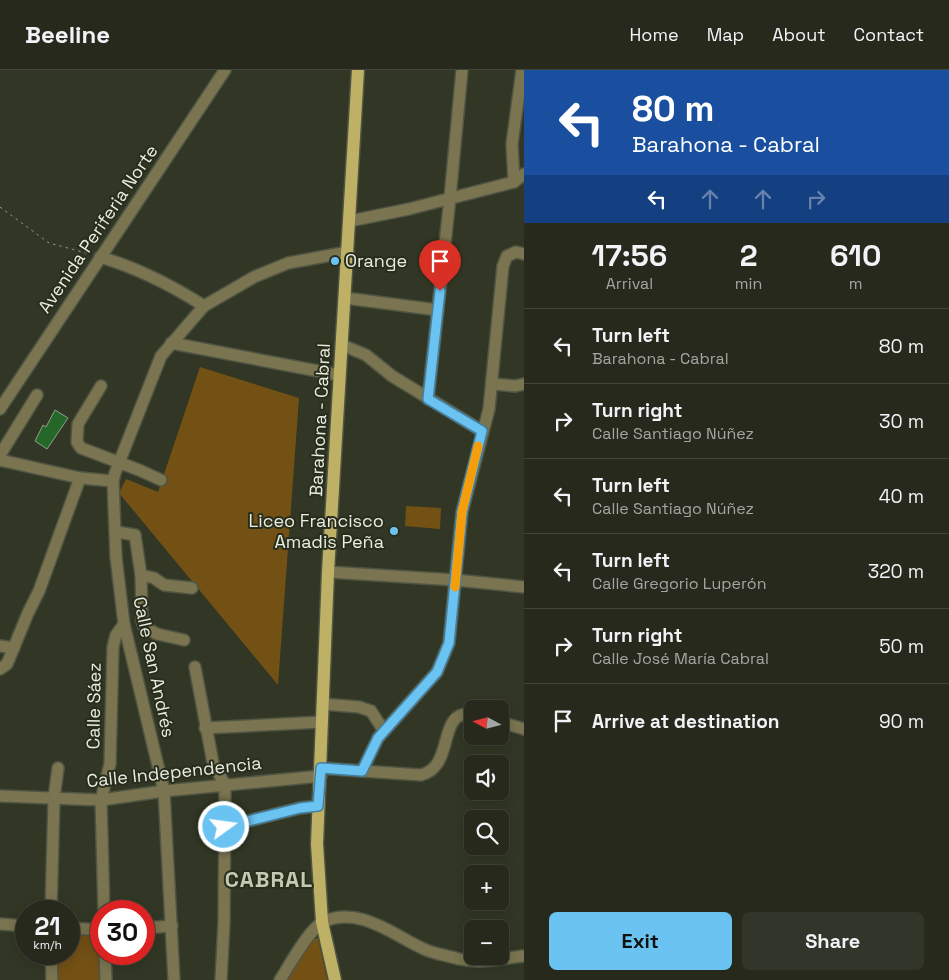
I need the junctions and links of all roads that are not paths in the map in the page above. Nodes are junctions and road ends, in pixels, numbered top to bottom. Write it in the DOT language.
graph roads {
  1 [pos="225,70"];
  2 [pos="358,70"];
  3 [pos="462,70"];
  4 [pos="522,70"];
  5 [pos="521,178"];
  6 [pos="450,198"];
  7 [pos="350,221"];
  8 [pos="348,252"];
  9 [pos="524,254"];
  10 [pos="100,257"];
  11 [pos="345,298"];
  12 [pos="204,306"];
  13 [pos="438,310"];
  14 [pos="171,344"];
  15 [pos="342,345"];
  16 [pos="339,375"];
  17 [pos="493,384"];
  18 [pos="524,384"];
  19 [pos="101,386"];
  20 [pos="37,395"];
  21 [pos="428,399"];
  22 [pos="0,409"];
  23 [pos="482,431"];
  24 [pos="0,455"];
  25 [pos="0,460"];
  26 [pos="119,462"];
  27 [pos="80,478"];
  28 [pos="161,480"];
  29 [pos="113,481"];
  30 [pos="117,532"];
  31 [pos="328,572"];
  32 [pos="142,575"];
  33 [pos="455,580"];
  34 [pos="524,587"];
  35 [pos="192,588"];
  36 [pos="124,624"];
  37 [pos="184,640"];
  38 [pos="0,646"];
  39 [pos="14,648"];
  40 [pos="195,667"];
  41 [pos="0,669"];
  42 [pos="323,704"];
  43 [pos="464,714"];
  44 [pos="322,722"];
  45 [pos="509,725"];
  46 [pos="205,728"];
  47 [pos="524,729"];
  48 [pos="384,731"];
  49 [pos="58,768"];
  50 [pos="362,771"];
  51 [pos="321,772"];
  52 [pos="225,785"];
  53 [pos="164,791"];
  54 [pos="0,796"];
  55 [pos="54,798"];
  56 [pos="102,800"];
  57 [pos="318,806"];
  58 [pos="224,827"];
  59 [pos="51,900"];
  60 [pos="104,900"];
  61 [pos="322,922"];
  62 [pos="0,924"];
  63 [pos="15,925"];
  64 [pos="172,926"];
  65 [pos="155,927"];
  66 [pos="524,956"];
  67 [pos="51,965"];
  68 [pos="105,965"];
  69 [pos="52,980"];
  70 [pos="106,980"];
  71 [pos="174,980"];
  72 [pos="221,980"];
  73 [pos="280,980"];
  74 [pos="335,980"];
  1 -- 10 [label="street, Avenida Periferia Norte"];
  2 -- 7 [label="main road, Barahona - Cabral"];
  3 -- 6 [label="street"];
  4 -- 5 [label="street"];
  5 -- 6 [label="street"];
  6 -- 7 [label="street"];
  6 -- 13 [label="street"];
  7 -- 8 [label="main road, Barahona - Cabral"];
  8 -- 11 [label="main road, Barahona - Cabral"];
  8 -- 12 [label="street, Calle San Andrés"];
  9 -- 17 [label="street"];
  10 -- 12 [label="street"];
  10 -- 22 [label="street, Avenida Periferia Norte"];
  11 -- 13 [label="street"];
  11 -- 15 [label="main road, Barahona - Cabral"];
  12 -- 14 [label="street, Calle San Andrés"];
  13 -- 21 [label="street"];
  14 -- 16 [label="street"];
  14 -- 26 [label="street, Calle San Andrés"];
  15 -- 16 [label="main road, Barahona - Cabral"];
  15 -- 21 [label="street"];
  16 -- 31 [label="main road, Barahona - Cabral"];
  17 -- 18 [label="street"];
  17 -- 23 [label="street"];
  19 -- 26 [label="street"];
  20 -- 24 [label="street"];
  21 -- 23 [label="street"];
  23 -- 33 [label="street"];
  25 -- 27 [label="street"];
  26 -- 28 [label="street"];
  26 -- 29 [label="street, Calle San Andrés"];
  27 -- 29 [label="street"];
  27 -- 39 [label="street"];
  29 -- 30 [label="street, Calle San Andrés"];
  30 -- 32 [label="street"];
  30 -- 36 [label="street, Calle San Andrés"];
  31 -- 33 [label="street"];
  31 -- 42 [label="main road, Barahona - Cabral"];
  32 -- 35 [label="street"];
  32 -- 37 [label="street"];
  33 -- 34 [label="street"];
  33 -- 48 [label="street"];
  36 -- 53 [label="street, Calle San Andrés"];
  36 -- 56 [label="street, Calle Sáez"];
  38 -- 39 [label="street"];
  39 -- 41 [label="street"];
  40 -- 46 [label="street"];
  42 -- 44 [label="main road, Barahona - Cabral"];
  42 -- 48 [label="street"];
  43 -- 50 [label="street, Calle Independencia"];
  44 -- 46 [label="street"];
  44 -- 51 [label="main road, Barahona - Cabral"];
  45 -- 47 [label="street"];
  46 -- 52 [label="street"];
  48 -- 50 [label="street"];
  49 -- 55 [label="street"];
  50 -- 51 [label="street, Calle Independencia"];
  51 -- 52 [label="street, Calle Independencia"];
  51 -- 57 [label="main road, Barahona - Cabral"];
  52 -- 53 [label="street, Calle Independencia"];
  52 -- 58 [label="street"];
  53 -- 56 [label="street, Calle Independencia"];
  53 -- 64 [label="street, Calle San Andrés"];
  54 -- 55 [label="street, Calle Independencia"];
  55 -- 56 [label="street, Calle Independencia"];
  55 -- 59 [label="street"];
  56 -- 60 [label="street, Calle Sáez"];
  57 -- 58 [label="street"];
  57 -- 61 [label="main road, Barahona - Cabral"];
  58 -- 72 [label="street"];
  61 -- 66 [label="street"];
  61 -- 73 [label="street"];
  61 -- 74 [label="main road, Barahona - Cabral"];
  62 -- 63 [label="street"];
  64 -- 65 [label="street"];
  64 -- 71 [label="street, Calle San Andrés"];
  67 -- 69 [label="street"];
  68 -- 70 [label="street"];
}
